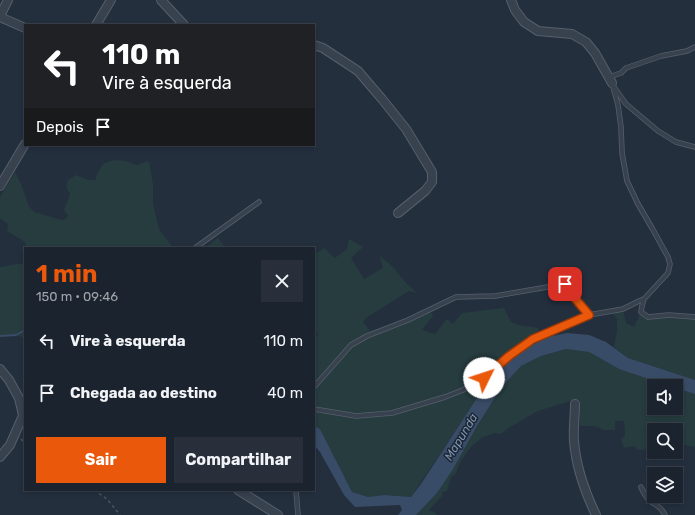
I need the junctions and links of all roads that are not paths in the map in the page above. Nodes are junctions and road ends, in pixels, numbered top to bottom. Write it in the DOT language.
graph roads {
  1 [pos="8,0"];
  2 [pos="111,0"];
  3 [pos="161,0"];
  4 [pos="511,0"];
  5 [pos="0,16"];
  6 [pos="97,24"];
  7 [pos="183,24"];
  8 [pos="24,28"];
  9 [pos="315,44"];
  10 [pos="695,47"];
  11 [pos="610,80"];
  12 [pos="24,146"];
  13 [pos="695,147"];
  14 [pos="0,186"];
  15 [pos="259,202"];
  16 [pos="398,213"];
  17 [pos="196,247"];
  18 [pos="644,299"];
  19 [pos="589,315"];
  20 [pos="695,317"];
  21 [pos="0,369"];
  22 [pos="315,386"];
  23 [pos="575,404"];
  24 [pos="315,409"];
  25 [pos="24,413"];
  26 [pos="0,457"];
  27 [pos="641,487"];
  28 [pos="240,491"];
  29 [pos="296,491"];
  30 [pos="278,515"];
  31 [pos="298,515"];
  32 [pos="596,515"];
  33 [pos="665,515"];
  1 -- 5 [label="street"];
  2 -- 6 [label="street"];
  3 -- 7 [label="street"];
  4 -- 11 [label="street"];
  5 -- 8 [label="street"];
  9 -- 16 [label="street"];
  10 -- 11 [label="lane"];
  11 -- 13 [label="lane"];
  11 -- 18 [label="lane"];
  12 -- 14 [label="street"];
  15 -- 17 [label="lane"];
  18 -- 19 [label="lane"];
  18 -- 20 [label="lane"];
  19 -- 22 [label="lane"];
  19 -- 24 [label="lane"];
  21 -- 25 [label="street"];
  23 -- 32 [label="street"];
  25 -- 26 [label="street"];
  27 -- 33 [label="lane"];
  28 -- 30 [label="street"];
  29 -- 31 [label="lane"];
}
